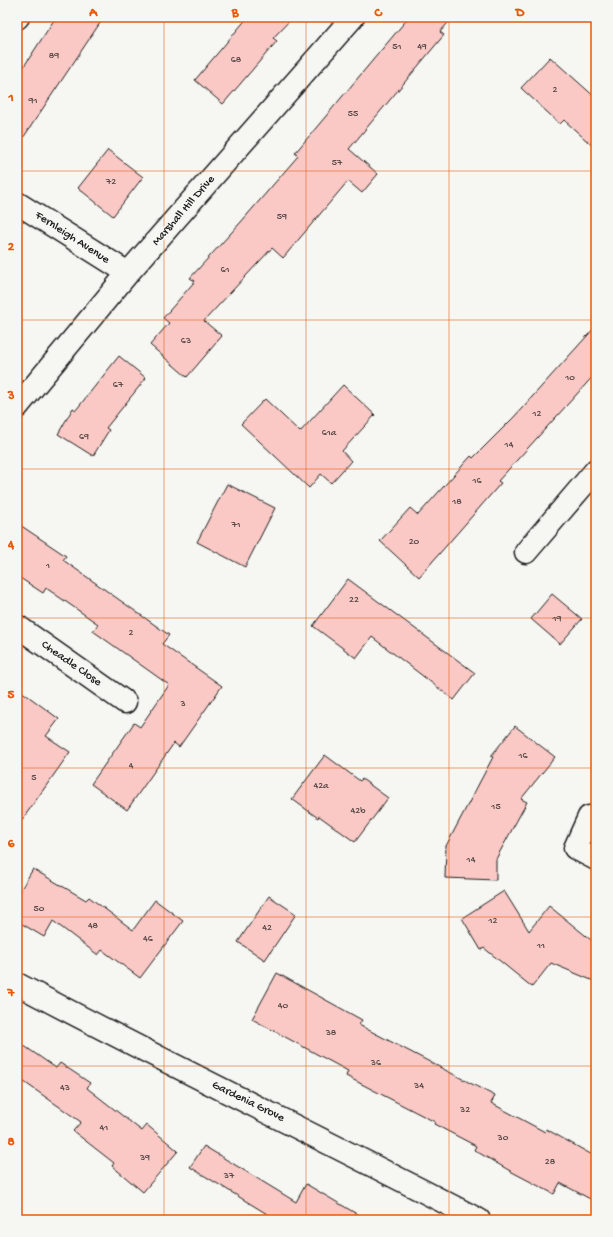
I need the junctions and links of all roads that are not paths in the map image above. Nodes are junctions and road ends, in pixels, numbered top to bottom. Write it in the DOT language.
graph roads {
  1 [pos="353,17"];
  2 [pos="17,203"];
  3 [pos="128,273"];
  4 [pos="17,407"];
  5 [pos="596,470"];
  6 [pos="526,552"];
  7 [pos="17,626"];
  8 [pos="125,702"];
  9 [pos="589,817"];
  10 [pos="596,859"];
  11 [pos="17,984"];
  12 [pos="479,1220"];
  1 -- 3 [label="street, Marshall Hill Drive"];
  2 -- 3 [label="street, Fernleigh Avenue"];
  3 -- 4 [label="street, Marshall Hill Drive"];
  5 -- 6 [label="street"];
  7 -- 8 [label="street, Cheadle Close"];
  9 -- 10 [label="street"];
  11 -- 12 [label="street, Gardenia Grove"];
}
